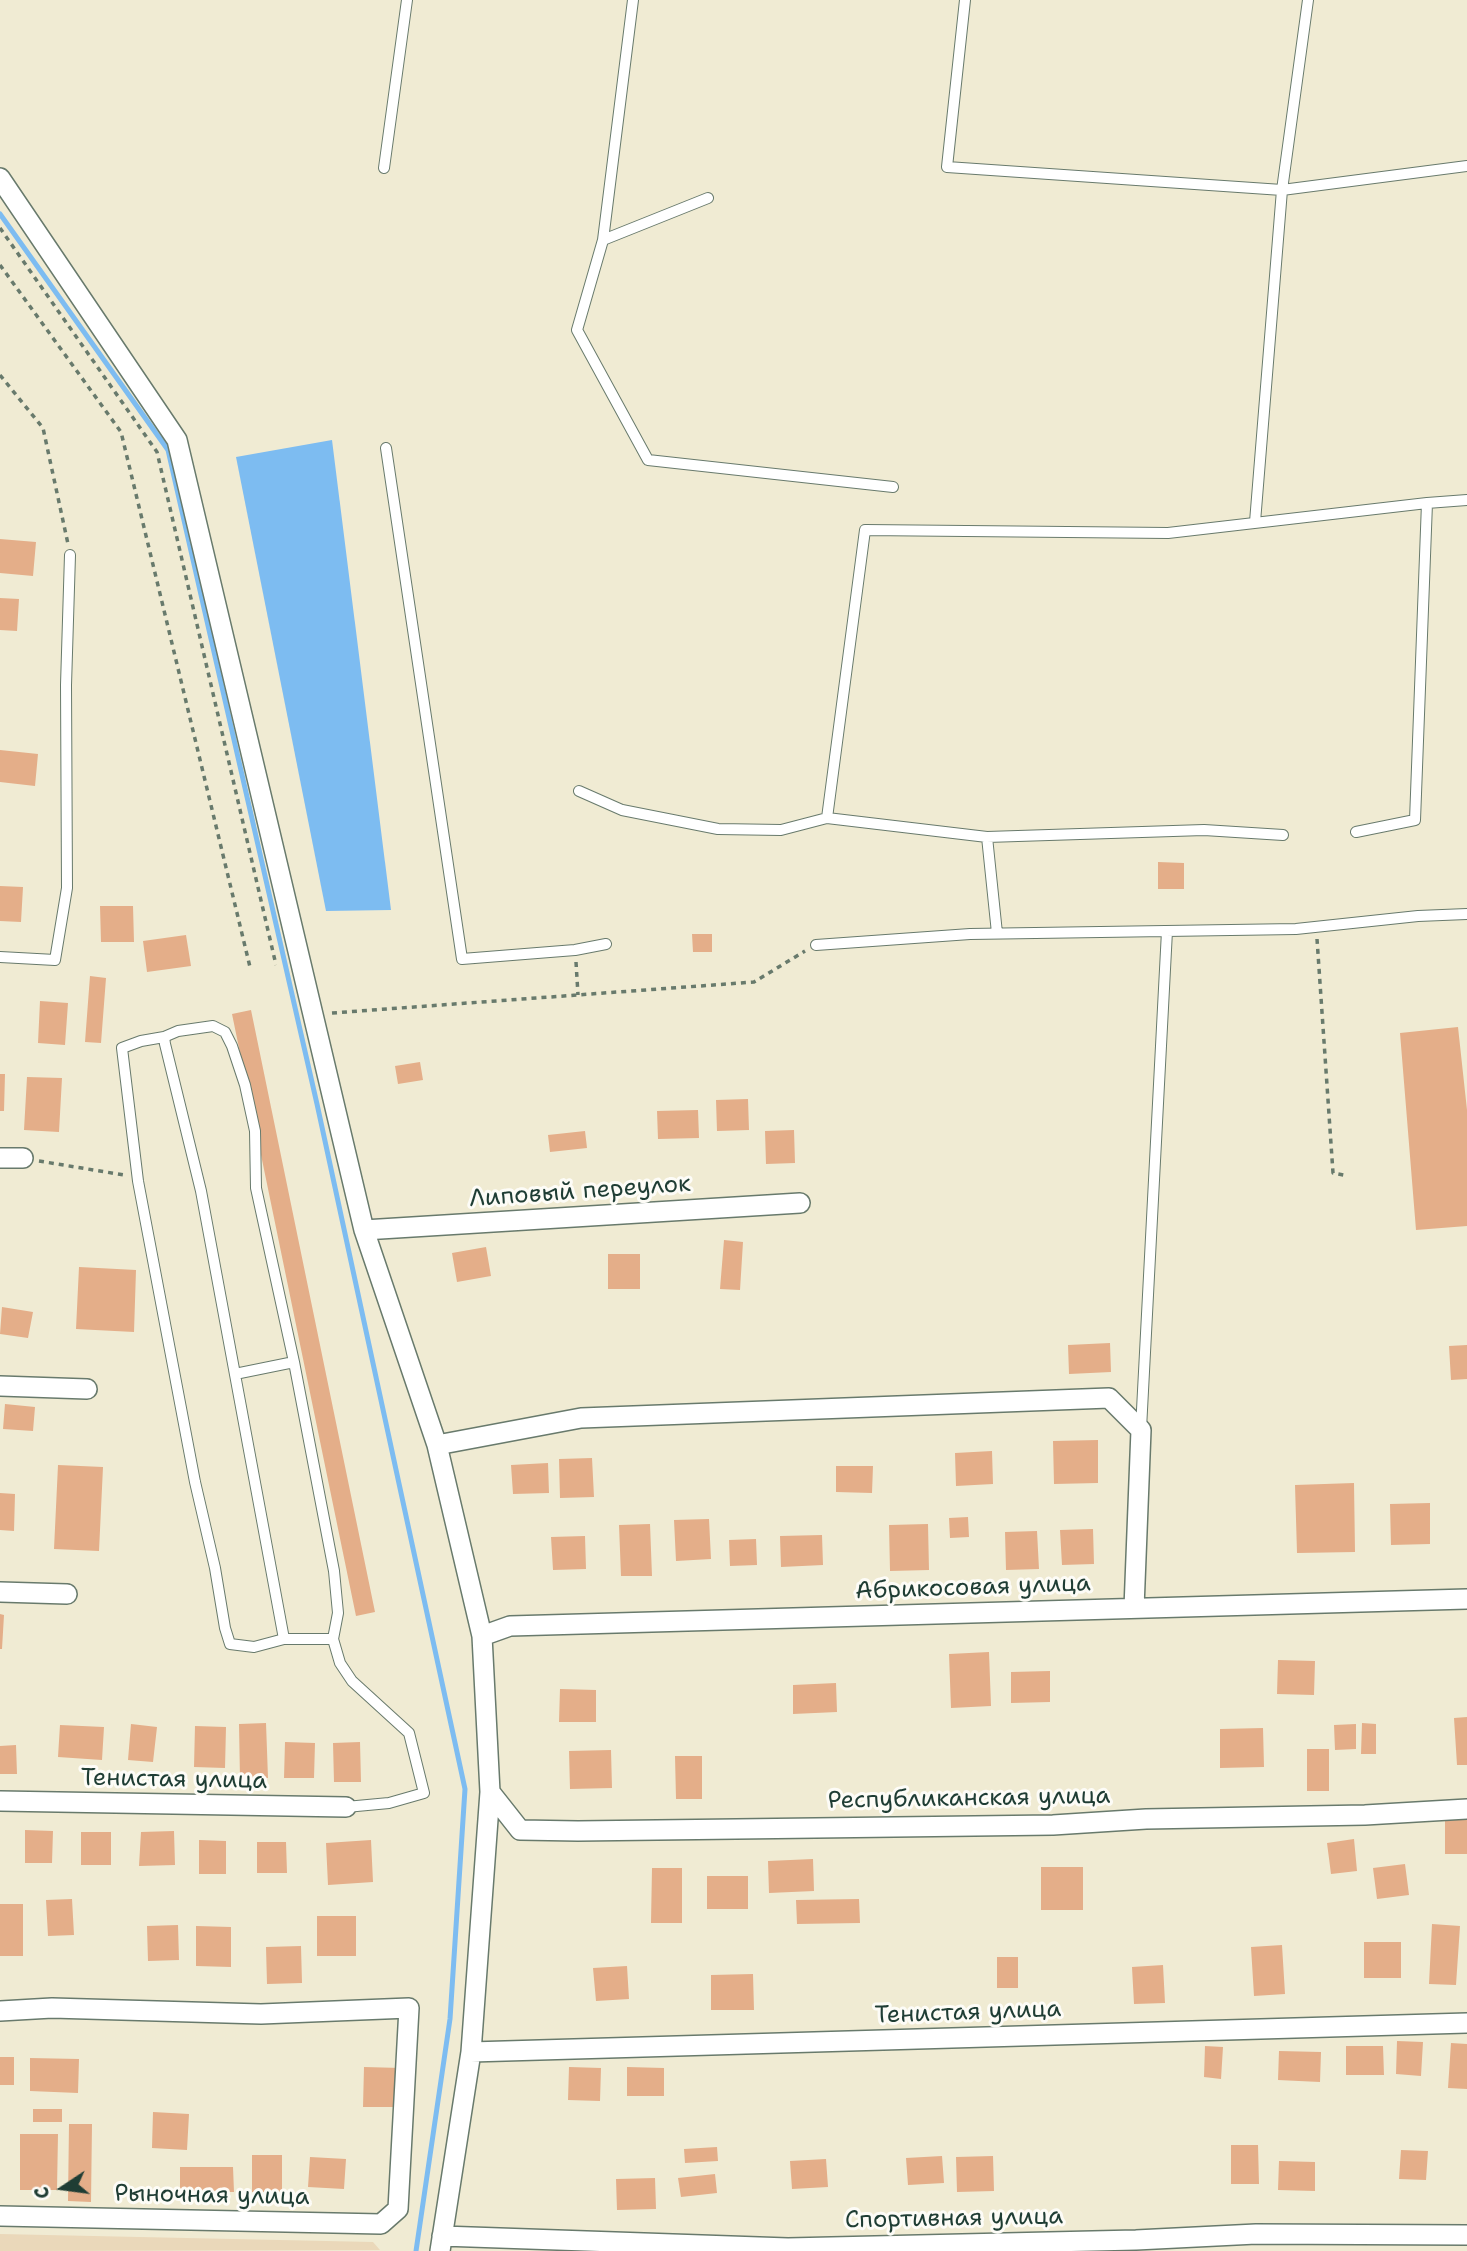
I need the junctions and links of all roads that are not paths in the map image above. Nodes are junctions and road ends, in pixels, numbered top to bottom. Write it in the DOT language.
graph roads {
  1 [pos="407,0"];
  2 [pos="633,0"];
  3 [pos="965,0"];
  4 [pos="1308,0"];
  5 [pos="1467,166"];
  6 [pos="384,168"];
  7 [pos="0,177"];
  8 [pos="1282,190"];
  9 [pos="708,198"];
  10 [pos="603,240"];
  11 [pos="386,448"];
  12 [pos="894,488"];
  13 [pos="1467,500"];
  14 [pos="1427,503"];
  15 [pos="1255,522"];
  16 [pos="70,555"];
  17 [pos="579,791"];
  18 [pos="827,818"];
  19 [pos="1356,832"];
  20 [pos="1283,835"];
  21 [pos="987,837"];
  22 [pos="1467,914"];
  23 [pos="1167,931"];
  24 [pos="997,933"];
  25 [pos="606,944"];
  26 [pos="816,945"];
  27 [pos="0,957"];
  28 [pos="164,1037"];
  29 [pos="0,1158"];
  30 [pos="23,1158"];
  31 [pos="800,1203"];
  32 [pos="364,1230"];
  33 [pos="294,1362"];
  34 [pos="235,1374"];
  35 [pos="0,1386"];
  36 [pos="88,1389"];
  37 [pos="1141,1430"];
  38 [pos="437,1445"];
  39 [pos="0,1592"];
  40 [pos="66,1594"];
  41 [pos="1467,1599"];
  42 [pos="1134,1608"];
  43 [pos="482,1636"];
  44 [pos="284,1639"];
  45 [pos="333,1639"];
  46 [pos="490,1792"];
  47 [pos="0,1801"];
  48 [pos="346,1807"];
  49 [pos="1467,1810"];
  50 [pos="0,2011"];
  51 [pos="1467,2023"];
  52 [pos="471,2052"];
  53 [pos="0,2216"];
  54 [pos="1467,2235"];
  55 [pos="441,2244"];
  56 [pos="1069,2246"];
  1 -- 6 [label="lane"];
  2 -- 10 [label="lane"];
  3 -- 8 [label="lane"];
  4 -- 8 [label="lane"];
  5 -- 8 [label="lane"];
  7 -- 32 [label="street"];
  8 -- 15 [label="lane"];
  9 -- 10 [label="lane"];
  10 -- 12 [label="lane"];
  11 -- 25 [label="lane"];
  13 -- 14 [label="lane"];
  14 -- 15 [label="lane"];
  14 -- 19 [label="lane"];
  15 -- 18 [label="lane"];
  16 -- 27 [label="lane"];
  17 -- 18 [label="lane"];
  18 -- 21 [label="lane"];
  20 -- 21 [label="lane"];
  21 -- 24 [label="lane"];
  22 -- 23 [label="lane"];
  23 -- 24 [label="lane"];
  23 -- 37 [label="lane"];
  24 -- 26 [label="lane"];
  28 -- 33 [label="lane"];
  28 -- 34 [label="lane"];
  28 -- 44 [label="lane"];
  29 -- 30 [label="street"];
  31 -- 32 [label="street, Липовый переулок"];
  32 -- 38 [label="street"];
  33 -- 34 [label="lane"];
  33 -- 45 [label="lane"];
  34 -- 44 [label="lane"];
  35 -- 36 [label="street"];
  37 -- 38 [label="street"];
  37 -- 42 [label="street"];
  38 -- 43 [label="street"];
  39 -- 40 [label="street"];
  41 -- 42 [label="street, Абрикосовая улица"];
  42 -- 43 [label="street, Абрикосовая улица"];
  43 -- 46 [label="street"];
  44 -- 45 [label="lane"];
  45 -- 48 [label="lane"];
  46 -- 49 [label="street, Республиканская улица"];
  46 -- 52 [label="street"];
  47 -- 48 [label="street, Тенистая улица"];
  50 -- 53 [label="street, Рыночная улица"];
  51 -- 52 [label="street, Тенистая улица"];
  52 -- 55 [label="street"];
  54 -- 56 [label="street, Спортивная улица"];
  55 -- 56 [label="street, Спортивная улица"];
}
